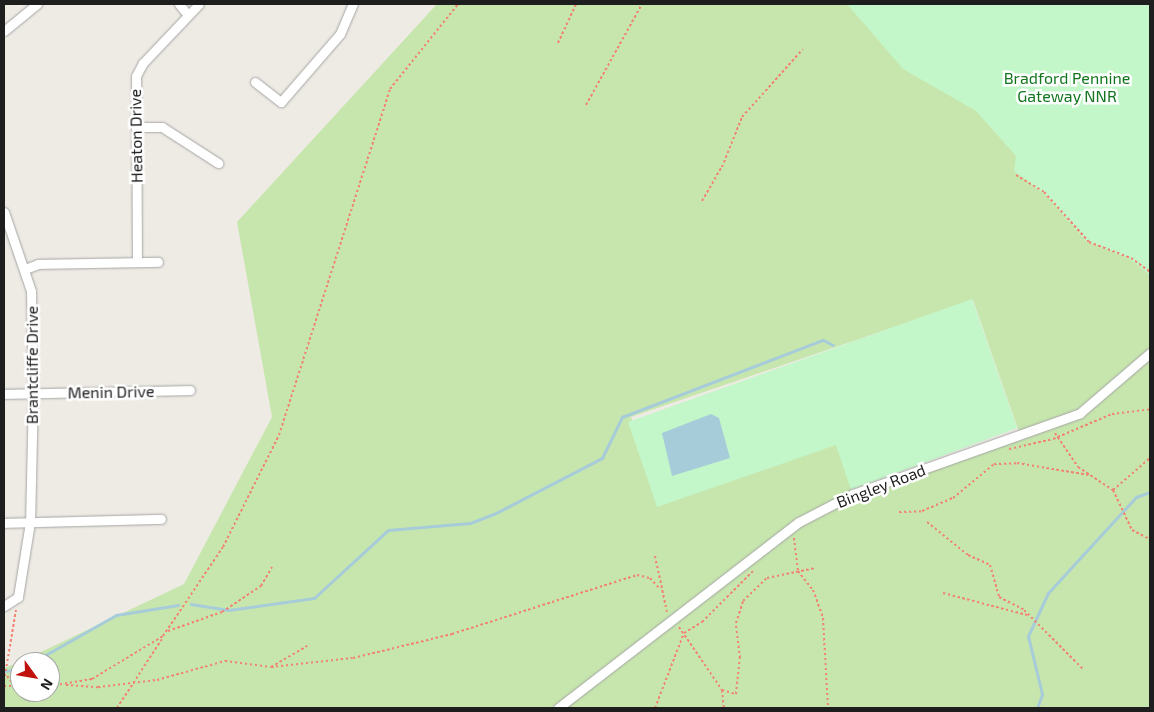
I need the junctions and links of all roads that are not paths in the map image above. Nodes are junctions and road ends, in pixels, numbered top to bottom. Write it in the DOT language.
graph roads {
  1 [pos="37,4"];
  2 [pos="179,4"];
  3 [pos="199,4"];
  4 [pos="353,4"];
  5 [pos="188,15"];
  6 [pos="4,31"];
  7 [pos="255,82"];
  8 [pos="136,127"];
  9 [pos="218,163"];
  10 [pos="5,217"];
  11 [pos="137,262"];
  12 [pos="158,262"];
  13 [pos="25,269"];
  14 [pos="1150,352"];
  15 [pos="190,390"];
  16 [pos="33,393"];
  17 [pos="4,394"];
  18 [pos="162,519"];
  19 [pos="30,522"];
  20 [pos="4,523"];
  21 [pos="4,606"];
  22 [pos="558,708"];
  1 -- 6 [label="street"];
  2 -- 5 [label="street"];
  3 -- 5 [label="street, Heaton Drive"];
  4 -- 7 [label="street"];
  5 -- 8 [label="street, Heaton Drive"];
  8 -- 9 [label="street"];
  8 -- 11 [label="street, Heaton Drive"];
  10 -- 13 [label="street, Brantcliffe Drive"];
  11 -- 12 [label="street"];
  11 -- 13 [label="street"];
  13 -- 16 [label="street, Brantcliffe Drive"];
  14 -- 22 [label="street, Bingley Road"];
  15 -- 16 [label="street, Menin Drive"];
  16 -- 17 [label="street, Menin Drive"];
  16 -- 19 [label="street, Brantcliffe Drive"];
  18 -- 19 [label="street"];
  19 -- 20 [label="street"];
  19 -- 21 [label="street, Brantcliffe Drive"];
}
